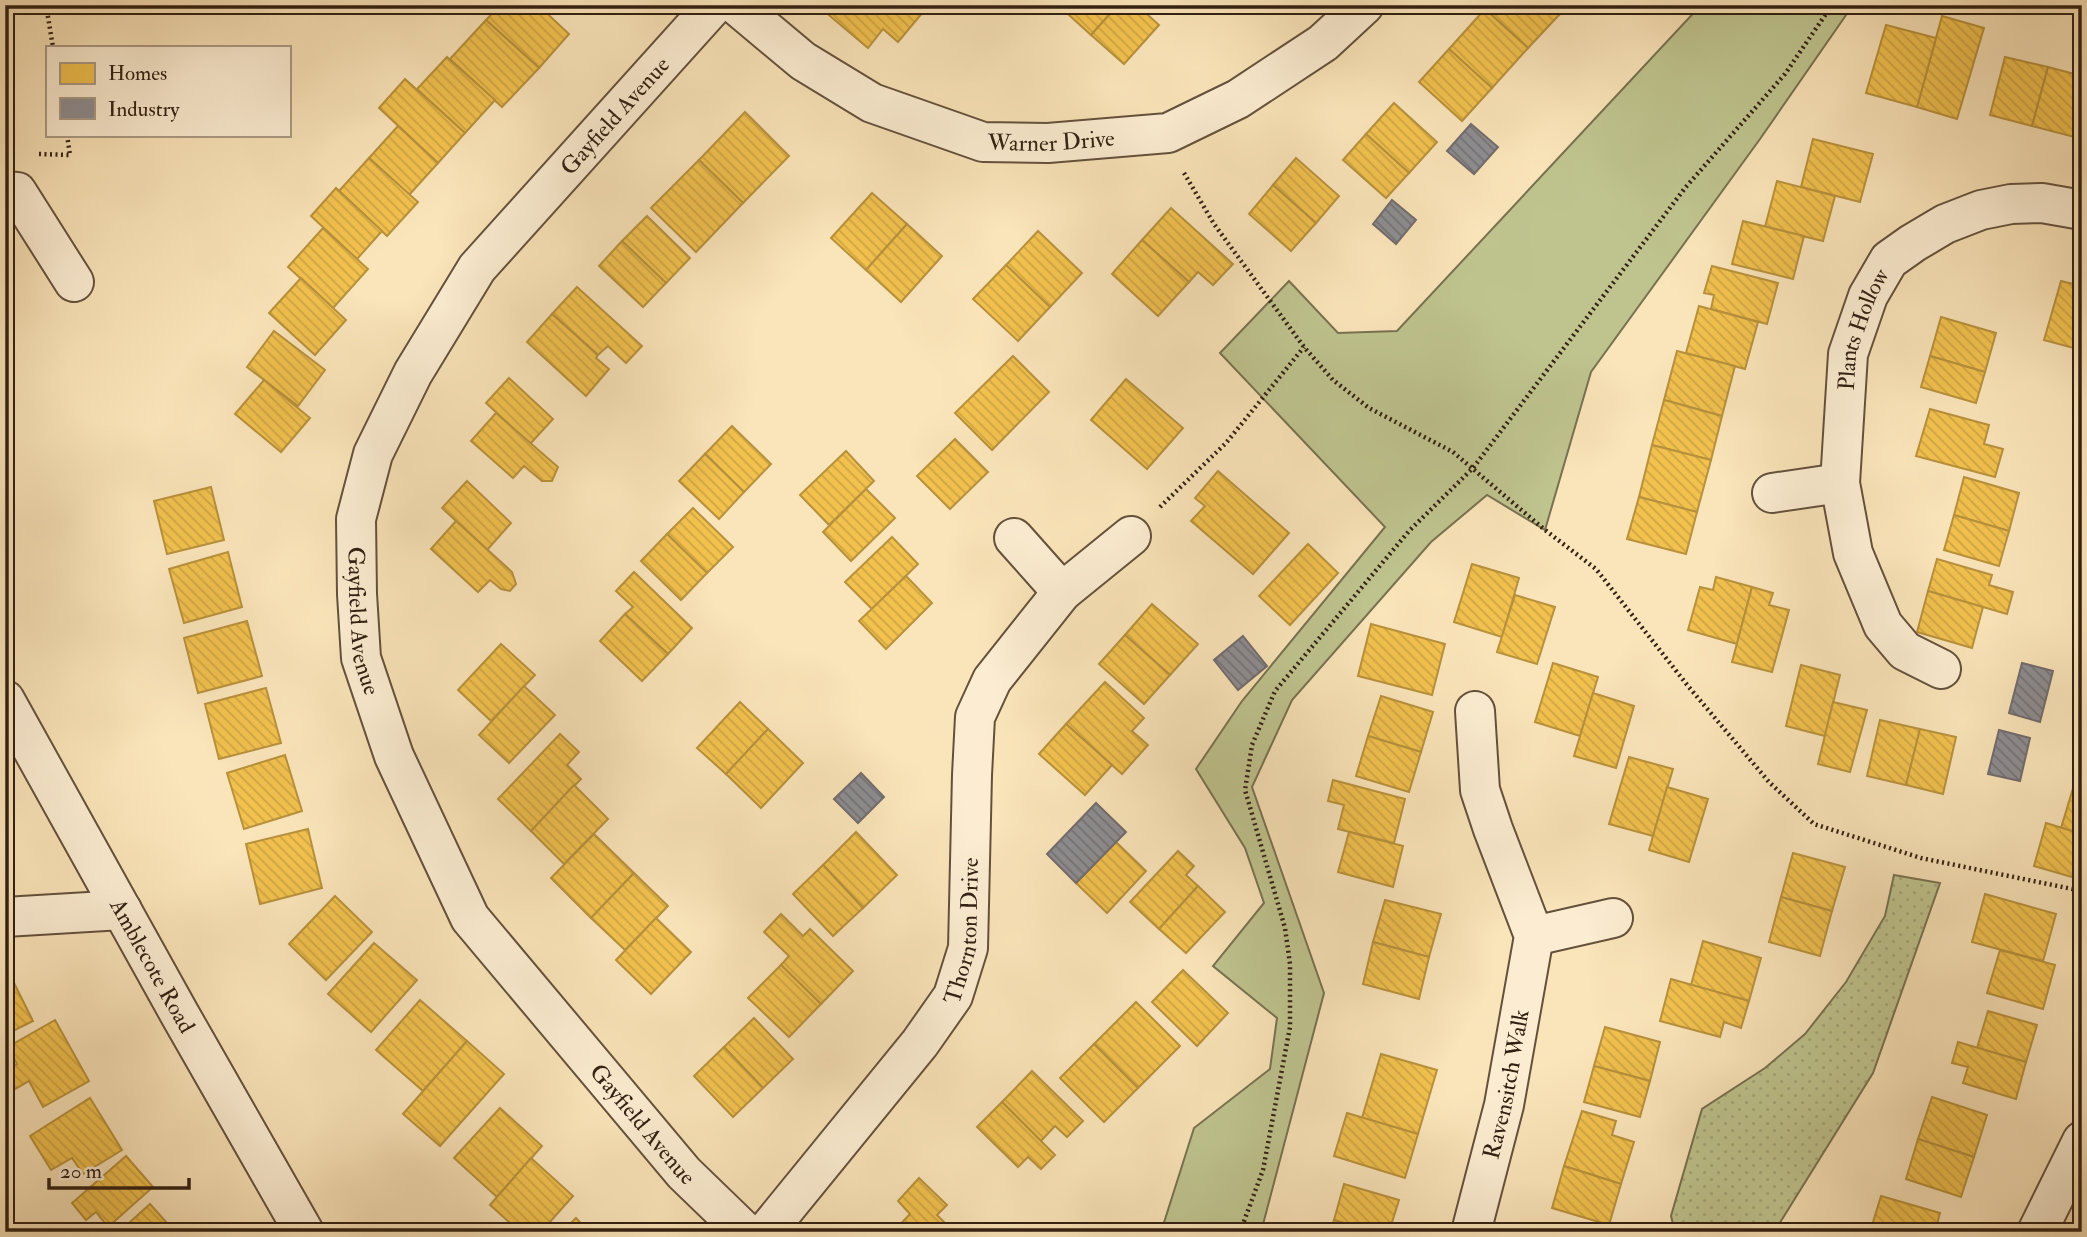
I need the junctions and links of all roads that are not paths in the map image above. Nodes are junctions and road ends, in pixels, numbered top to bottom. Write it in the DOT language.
graph roads {
  1 [pos="714,5"];
  2 [pos="736,5"];
  3 [pos="1364,5"];
  4 [pos="5,191"];
  5 [pos="2082,211"];
  6 [pos="74,282"];
  7 [pos="1840,483"];
  8 [pos="1772,493"];
  9 [pos="1131,536"];
  10 [pos="1014,538"];
  11 [pos="1062,592"];
  12 [pos="1941,669"];
  13 [pos="5,700"];
  14 [pos="1475,711"];
  15 [pos="122,910"];
  16 [pos="5,917"];
  17 [pos="1613,918"];
  18 [pos="1534,936"];
  19 [pos="2082,1141"];
  20 [pos="304,1232"];
  21 [pos="745,1232"];
  22 [pos="766,1232"];
  23 [pos="1471,1232"];
  24 [pos="2037,1232"];
  1 -- 21 [label="street, Gayfield Avenue"];
  2 -- 3 [label="street, Warner Drive"];
  4 -- 6 [label="street"];
  5 -- 7 [label="street, Plants Hollow"];
  7 -- 8 [label="street"];
  7 -- 12 [label="street, Plants Hollow"];
  9 -- 11 [label="street, Thornton Drive"];
  10 -- 11 [label="street"];
  11 -- 22 [label="street, Thornton Drive"];
  13 -- 15 [label="street, Amblecote Road"];
  14 -- 18 [label="street"];
  15 -- 16 [label="street"];
  15 -- 20 [label="street, Amblecote Road"];
  17 -- 18 [label="street"];
  18 -- 23 [label="street, Ravensitch Walk"];
  19 -- 24 [label="street"];
}
